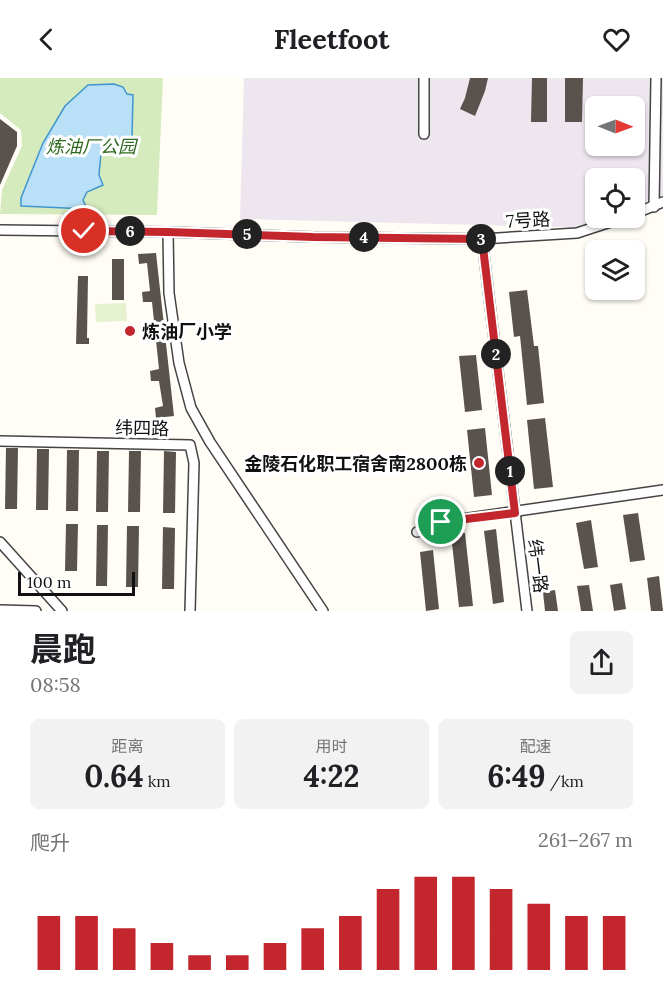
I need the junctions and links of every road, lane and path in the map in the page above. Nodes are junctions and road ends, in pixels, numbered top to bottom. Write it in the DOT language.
graph roads {
  1 [pos="424,78"];
  2 [pos="656,78"];
  3 [pos="424,134"];
  4 [pos="659,148"];
  5 [pos="659,205"];
  6 [pos="592,228"];
  7 [pos="0,230"];
  8 [pos="168,232"];
  9 [pos="482,239"];
  10 [pos="0,441"];
  11 [pos="663,490"];
  12 [pos="515,513"];
  13 [pos="417,532"];
  14 [pos="0,542"];
  15 [pos="0,610"];
  16 [pos="36,611"];
  17 [pos="62,611"];
  18 [pos="190,611"];
  19 [pos="323,611"];
  20 [pos="527,611"];
  1 -- 3 [label="street"];
  2 -- 4 [label="street"];
  4 -- 5 [label="street"];
  6 -- 9 [label="street, 7号路"];
  7 -- 8 [label="street, 7号路"];
  8 -- 9 [label="street, 7号路"];
  8 -- 19 [label="street"];
  9 -- 12 [label="street, 纬一路"];
  10 -- 18 [label="street, 纬四路"];
  11 -- 12 [label="street"];
  12 -- 13 [label="street"];
  12 -- 20 [label="street, 纬一路"];
  14 -- 17 [label="street"];
  15 -- 16 [label="street"];
}
